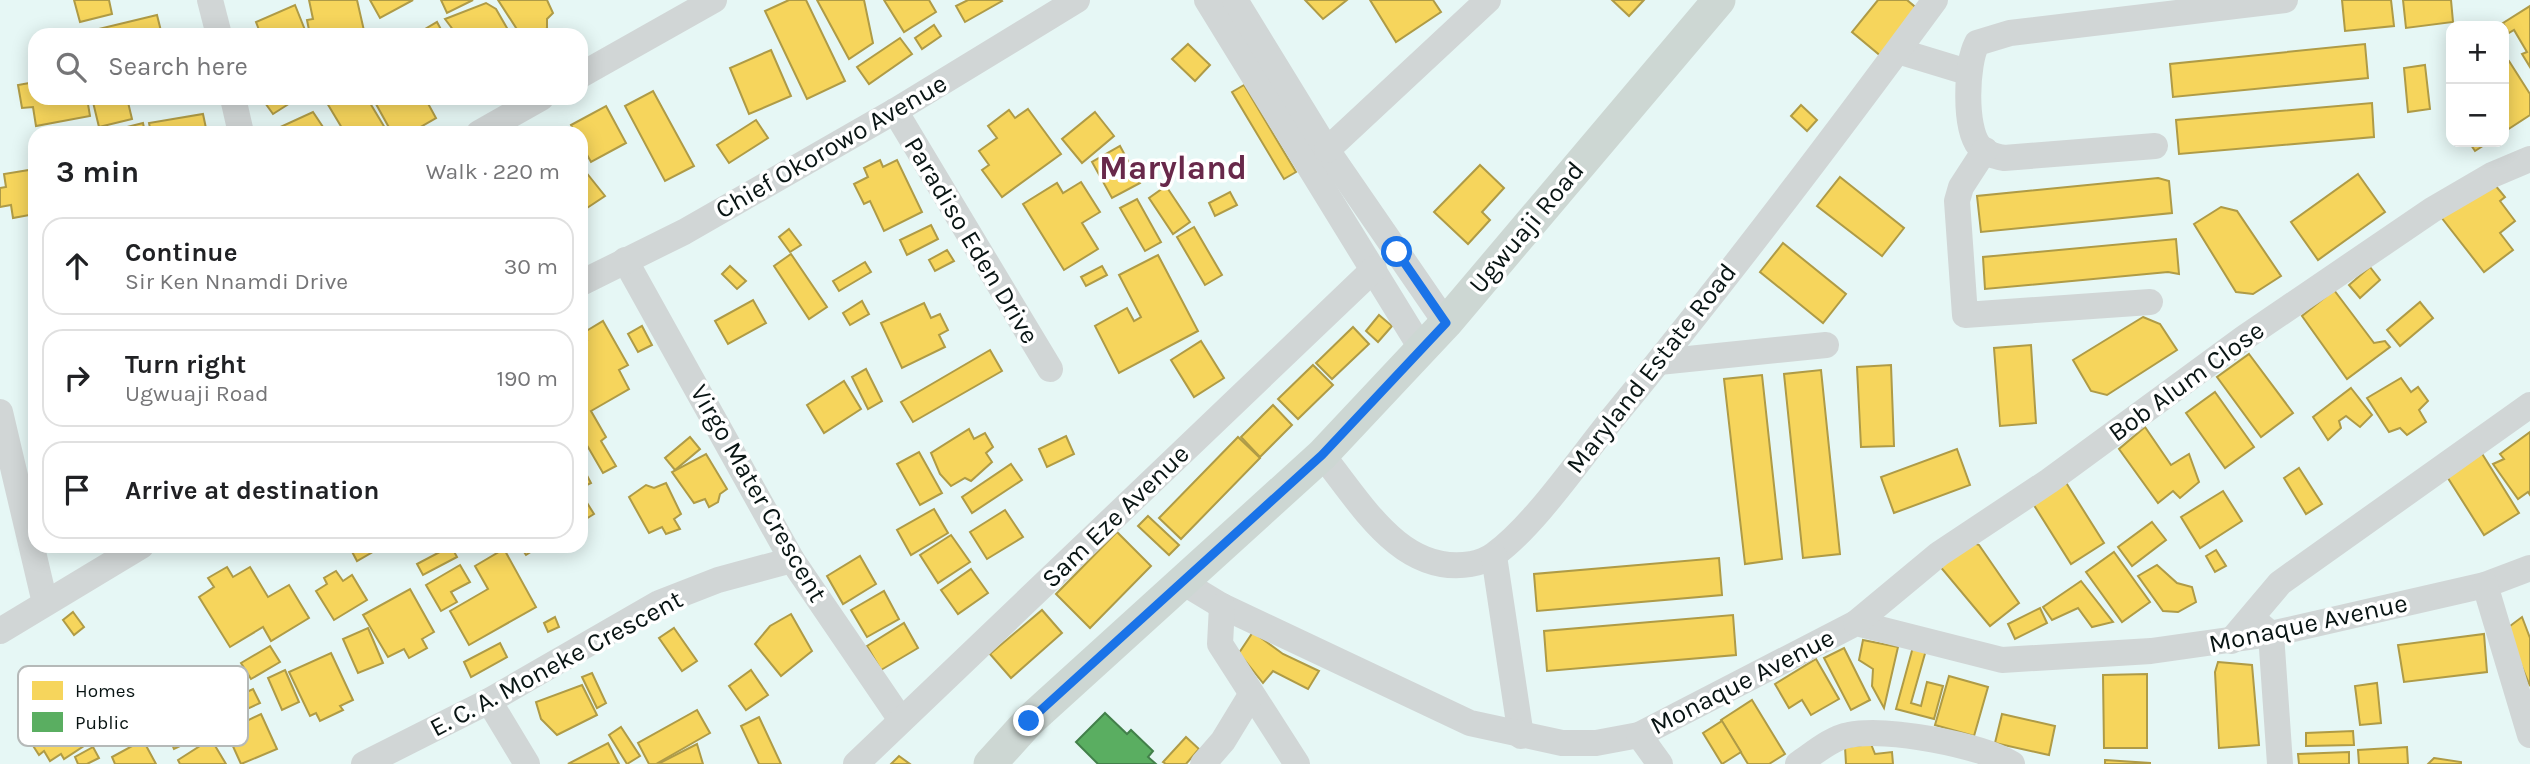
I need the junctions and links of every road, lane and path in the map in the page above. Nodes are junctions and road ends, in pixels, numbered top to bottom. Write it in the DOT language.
graph roads {
  1 [pos="210,0"];
  2 [pos="1077,0"];
  3 [pos="1207,0"];
  4 [pos="1235,0"];
  5 [pos="1488,0"];
  6 [pos="1719,0"];
  7 [pos="1935,0"];
  8 [pos="2285,0"];
  9 [pos="701,3"];
  10 [pos="217,28"];
  11 [pos="1898,51"];
  12 [pos="588,71"];
  13 [pos="1967,72"];
  14 [pos="235,105"];
  15 [pos="529,105"];
  16 [pos="895,111"];
  17 [pos="239,126"];
  18 [pos="491,126"];
  19 [pos="2155,146"];
  20 [pos="1327,150"];
  21 [pos="1984,150"];
  22 [pos="2530,159"];
  23 [pos="625,260"];
  24 [pos="1374,269"];
  25 [pos="588,279"];
  26 [pos="2150,302"];
  27 [pos="1446,323"];
  28 [pos="1826,345"];
  29 [pos="1421,348"];
  30 [pos="1659,362"];
  31 [pos="1050,369"];
  32 [pos="2530,405"];
  33 [pos="0,412"];
  34 [pos="1322,455"];
  35 [pos="4,456"];
  36 [pos="28,542"];
  37 [pos="31,553"];
  38 [pos="129,553"];
  39 [pos="1494,556"];
  40 [pos="792,560"];
  41 [pos="2530,568"];
  42 [pos="1184,583"];
  43 [pos="2485,585"];
  44 [pos="45,603"];
  45 [pos="1222,606"];
  46 [pos="1856,623"];
  47 [pos="2261,626"];
  48 [pos="0,631"];
  49 [pos="1251,695"];
  50 [pos="489,701"];
  51 [pos="901,720"];
  52 [pos="1639,735"];
  53 [pos="2530,735"];
  54 [pos="1521,736"];
  55 [pos="1834,753"];
  56 [pos="364,764"];
  57 [pos="527,764"];
  58 [pos="856,764"];
  59 [pos="990,764"];
  60 [pos="1203,764"];
  61 [pos="1297,764"];
  62 [pos="1660,764"];
  63 [pos="1798,764"];
  64 [pos="2012,764"];
  65 [pos="2280,764"];
  1 -- 10 [label="street"];
  2 -- 16 [label="street, Chief Okorowo Avenue"];
  3 -- 24 [label="street"];
  4 -- 20 [label="street"];
  5 -- 20 [label="street"];
  6 -- 27 [label="main road, Ugwuaji Road"];
  7 -- 11 [label="street, Maryland Estate Road"];
  8 -- 13 [label="street"];
  9 -- 12 [label="street"];
  11 -- 13 [label="street"];
  11 -- 30 [label="street, Maryland Estate Road"];
  13 -- 21 [label="street"];
  14 -- 17 [label="street"];
  15 -- 18 [label="street"];
  16 -- 23 [label="street, Chief Okorowo Avenue"];
  16 -- 31 [label="street, Paradiso Eden Drive"];
  19 -- 21 [label="street"];
  20 -- 27 [label="street"];
  21 -- 26 [label="street"];
  22 -- 46 [label="street, Bob Alum Close"];
  23 -- 25 [label="street, Chief Okorowo Avenue"];
  23 -- 40 [label="street, Virgo Mater Crescent"];
  24 -- 29 [label="street"];
  24 -- 51 [label="street, Sam Eze Avenue"];
  27 -- 29 [label="main road, Ugwuaji Road"];
  28 -- 30 [label="street"];
  29 -- 34 [label="main road, Ugwuaji Road"];
  30 -- 39 [label="street, Maryland Estate Road"];
  32 -- 47 [label="street"];
  33 -- 35 [label="street"];
  34 -- 39 [label="street, Maryland Estate Road"];
  34 -- 42 [label="main road, Ugwuaji Road"];
  35 -- 36 [label="street"];
  37 -- 44 [label="street"];
  38 -- 44 [label="street"];
  39 -- 54 [label="street"];
  40 -- 50 [label="street, E. C. A. Moneke Crescent"];
  40 -- 51 [label="street, Virgo Mater Crescent"];
  41 -- 43 [label="street, Monaque Avenue"];
  42 -- 45 [label="street, Monaque Avenue"];
  42 -- 59 [label="main road, Ugwuaji Road"];
  43 -- 47 [label="street, Monaque Avenue"];
  43 -- 53 [label="street"];
  44 -- 48 [label="street"];
  45 -- 49 [label="street"];
  45 -- 54 [label="street, Monaque Avenue"];
  46 -- 47 [label="street, Monaque Avenue"];
  46 -- 52 [label="street, Monaque Avenue"];
  47 -- 65 [label="street"];
  49 -- 60 [label="street"];
  49 -- 61 [label="street"];
  50 -- 56 [label="street, E. C. A. Moneke Crescent"];
  50 -- 57 [label="street"];
  51 -- 58 [label="street, Sam Eze Avenue"];
  52 -- 54 [label="street, Monaque Avenue"];
  52 -- 62 [label="street"];
  55 -- 63 [label="street"];
  55 -- 64 [label="street"];
}
